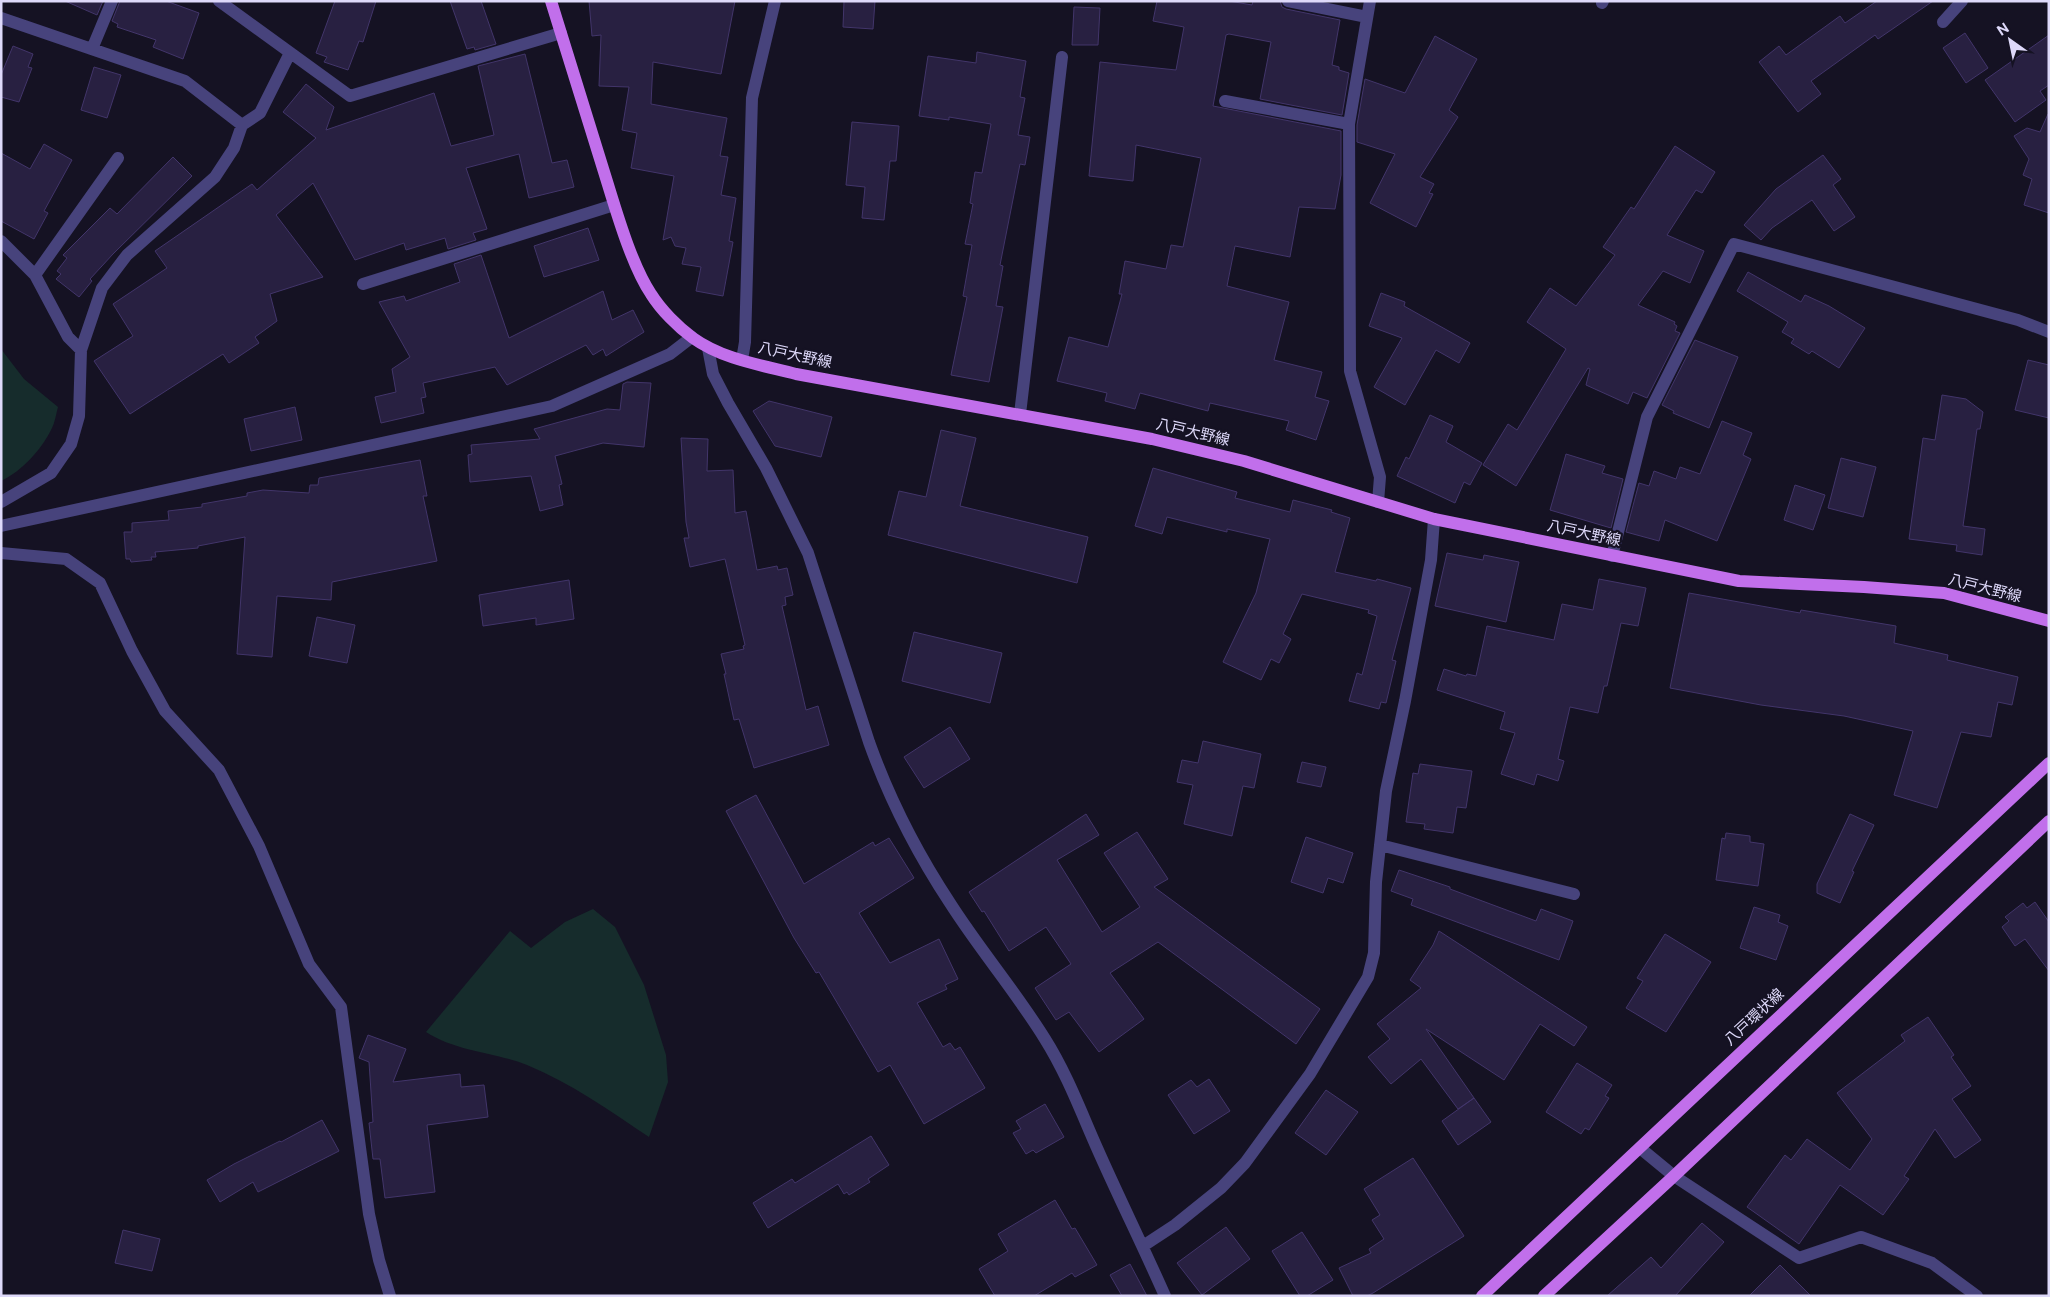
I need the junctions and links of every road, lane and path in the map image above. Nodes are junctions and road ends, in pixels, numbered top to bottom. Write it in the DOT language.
graph roads {
  1 [pos="112,1"];
  2 [pos="219,1"];
  3 [pos="552,1"];
  4 [pos="775,1"];
  5 [pos="1288,1"];
  6 [pos="1370,1"];
  7 [pos="1962,1"];
  8 [pos="1367,17"];
  9 [pos="1,18"];
  10 [pos="1943,22"];
  11 [pos="561,33"];
  12 [pos="92,49"];
  13 [pos="290,53"];
  14 [pos="1062,57"];
  15 [pos="1225,101"];
  16 [pos="1349,124"];
  17 [pos="242,125"];
  18 [pos="118,158"];
  19 [pos="614,206"];
  20 [pos="1,241"];
  21 [pos="35,275"];
  22 [pos="363,284"];
  23 [pos="2049,332"];
  24 [pos="692,337"];
  25 [pos="708,348"];
  26 [pos="81,350"];
  27 [pos="742,360"];
  28 [pos="1020,414"];
  29 [pos="1,502"];
  30 [pos="1378,502"];
  31 [pos="1434,519"];
  32 [pos="1,526"];
  33 [pos="1,552"];
  34 [pos="1612,556"];
  35 [pos="2049,621"];
  36 [pos="2049,763"];
  37 [pos="2049,821"];
  38 [pos="1380,845"];
  39 [pos="1574,894"];
  40 [pos="1640,1148"];
  41 [pos="1674,1176"];
  42 [pos="1143,1246"];
  43 [pos="1545,1295"];
  44 [pos="390,1296"];
  45 [pos="1165,1296"];
  46 [pos="1482,1296"];
  47 [pos="1977,1296"];
  1 -- 12 [label="street"];
  2 -- 13 [label="street"];
  3 -- 11 [label="main road, 八戸大野線"];
  4 -- 27 [label="street"];
  5 -- 8 [label="street"];
  6 -- 8 [label="street"];
  7 -- 10 [label="street"];
  8 -- 16 [label="street"];
  9 -- 12 [label="street"];
  11 -- 13 [label="street"];
  11 -- 19 [label="main road, 八戸大野線"];
  12 -- 17 [label="street"];
  13 -- 17 [label="street"];
  14 -- 28 [label="street"];
  15 -- 16 [label="street"];
  16 -- 30 [label="street"];
  17 -- 26 [label="street"];
  18 -- 21 [label="street"];
  19 -- 22 [label="street"];
  19 -- 24 [label="main road, 八戸大野線"];
  20 -- 21 [label="street"];
  21 -- 26 [label="street"];
  23 -- 34 [label="street"];
  24 -- 25 [label="main road, 八戸大野線"];
  24 -- 32 [label="street"];
  25 -- 27 [label="main road, 八戸大野線"];
  25 -- 42 [label="street"];
  26 -- 29 [label="street"];
  27 -- 28 [label="main road, 八戸大野線"];
  28 -- 30 [label="main road, 八戸大野線"];
  30 -- 31 [label="main road, 八戸大野線"];
  31 -- 34 [label="main road, 八戸大野線"];
  31 -- 38 [label="street"];
  33 -- 44 [label="street"];
  34 -- 35 [label="main road, 八戸大野線"];
  36 -- 40 [label="main road, 八戸環状線"];
  37 -- 41 [label="main road"];
  38 -- 39 [label="street"];
  38 -- 42 [label="street"];
  40 -- 41 [label="street"];
  40 -- 46 [label="main road, 八戸環状線"];
  41 -- 43 [label="main road"];
  41 -- 47 [label="street"];
  42 -- 45 [label="street"];
}
